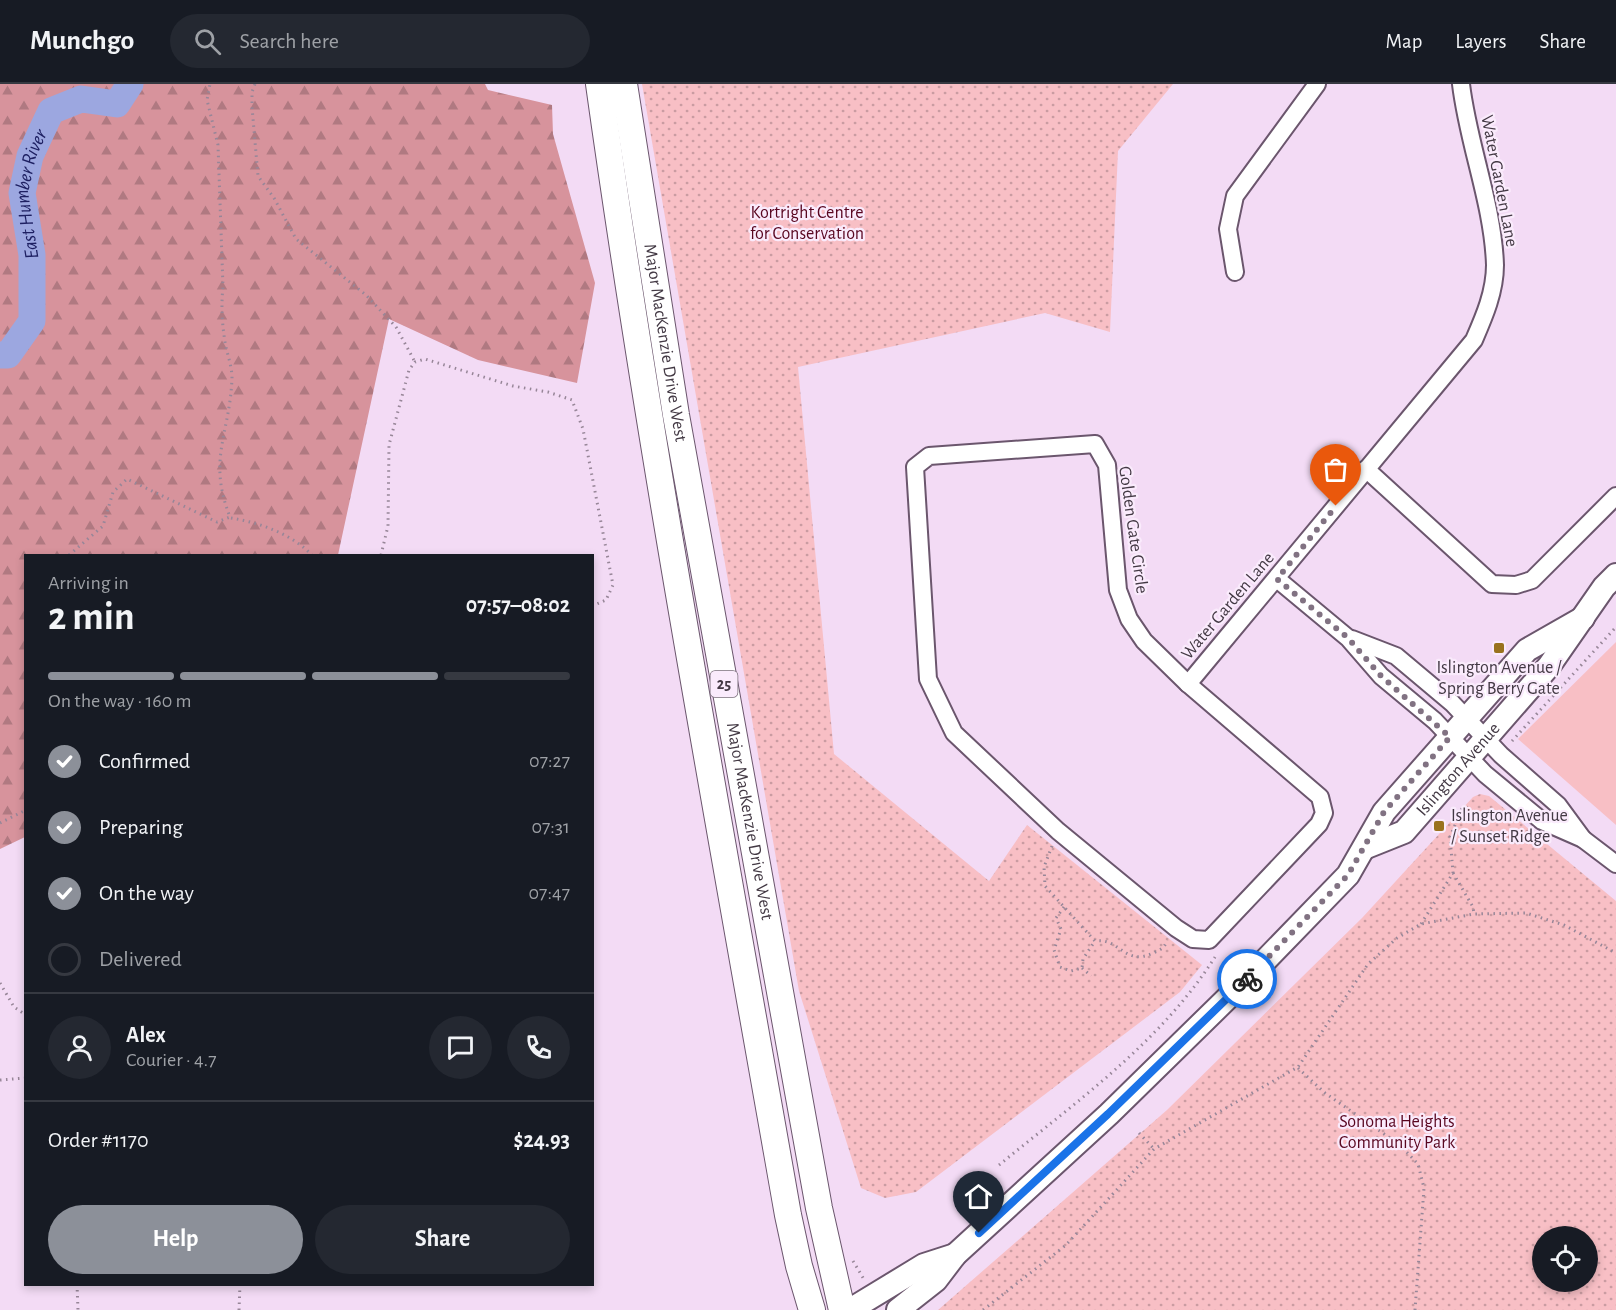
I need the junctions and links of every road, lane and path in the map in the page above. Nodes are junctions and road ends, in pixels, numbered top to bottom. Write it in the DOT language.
graph roads {
  1 [pos="210,84"];
  2 [pos="255,84"];
  3 [pos="599,84"];
  4 [pos="624,84"];
  5 [pos="1317,84"];
  6 [pos="1461,84"];
  7 [pos="1235,272"];
  8 [pos="415,362"];
  9 [pos="1366,469"];
  10 [pos="1616,496"];
  11 [pos="230,518"];
  12 [pos="70,554"];
  13 [pos="311,554"];
  14 [pos="381,554"];
  15 [pos="1616,576"];
  16 [pos="1277,579"];
  17 [pos="594,605"];
  18 [pos="1583,618"];
  19 [pos="1616,627"];
  20 [pos="1348,638"];
  21 [pos="1188,684"];
  22 [pos="1467,718"];
  23 [pos="1450,737"];
  24 [pos="1485,738"];
  25 [pos="1512,741"];
  26 [pos="1469,757"];
  27 [pos="1463,806"];
  28 [pos="24,811"];
  29 [pos="0,823"];
  30 [pos="1058,831"];
  31 [pos="1583,839"];
  32 [pos="1364,848"];
  33 [pos="1616,864"];
  34 [pos="1453,873"];
  35 [pos="1064,907"];
  36 [pos="1474,914"];
  37 [pos="1421,924"];
  38 [pos="1167,939"];
  39 [pos="1095,941"];
  40 [pos="1616,953"];
  41 [pos="1215,957"];
  42 [pos="1082,969"];
  43 [pos="1090,976"];
  44 [pos="0,983"];
  45 [pos="24,1014"];
  46 [pos="1298,1067"];
  47 [pos="24,1078"];
  48 [pos="0,1080"];
  49 [pos="1139,1133"];
  50 [pos="1154,1149"];
  51 [pos="999,1165"];
  52 [pos="955,1255"];
  53 [pos="77,1286"];
  54 [pos="240,1286"];
  55 [pos="78,1310"];
  56 [pos="239,1310"];
  57 [pos="812,1310"];
  58 [pos="842,1310"];
  59 [pos="850,1310"];
  60 [pos="898,1310"];
  61 [pos="982,1310"];
  62 [pos="1415,1310"];
  1 -- 11 [label="path"];
  2 -- 8 [label="path"];
  3 -- 57 [label="main road, Major MacKenzie Drive West / 25"];
  4 -- 58 [label="main road, Major MacKenzie Drive West / 25"];
  5 -- 7 [label="street"];
  6 -- 9 [label="street, Water Garden Lane"];
  8 -- 14 [label="path"];
  8 -- 17 [label="path"];
  9 -- 10 [label="street"];
  9 -- 16 [label="street, Water Garden Lane"];
  11 -- 12 [label="path"];
  11 -- 13 [label="path"];
  15 -- 18 [label="main road, Islington Avenue"];
  16 -- 20 [label="street"];
  16 -- 21 [label="street, Water Garden Lane"];
  18 -- 22 [label="main road, Islington Avenue"];
  18 -- 24 [label="main road, Islington Avenue"];
  19 -- 25 [label="path"];
  20 -- 22 [label="street"];
  20 -- 23 [label="street"];
  21 -- 30 [label="street, Golden Gate Circle"];
  21 -- 30 [label="street, Golden Gate Circle"];
  22 -- 23 [label="main road, Islington Avenue"];
  22 -- 24 [label="street"];
  23 -- 26 [label="street"];
  23 -- 32 [label="main road, Islington Avenue"];
  24 -- 26 [label="main road, Islington Avenue"];
  24 -- 31 [label="street"];
  26 -- 31 [label="street"];
  26 -- 32 [label="main road, Islington Avenue"];
  27 -- 34 [label="path"];
  28 -- 29 [label="path"];
  30 -- 35 [label="path"];
  31 -- 33 [label="street"];
  32 -- 52 [label="main road, Islington Avenue"];
  34 -- 36 [label="path"];
  34 -- 37 [label="path"];
  35 -- 39 [label="path"];
  35 -- 42 [label="path"];
  36 -- 37 [label="path"];
  36 -- 40 [label="path"];
  37 -- 46 [label="path"];
  38 -- 39 [label="path"];
  39 -- 42 [label="path"];
  41 -- 51 [label="path"];
  42 -- 43 [label="path"];
  44 -- 45 [label="path"];
  46 -- 50 [label="path"];
  46 -- 62 [label="path"];
  47 -- 48 [label="path"];
  49 -- 50 [label="path"];
  50 -- 61 [label="path"];
  52 -- 59 [label="main road, Islington Avenue"];
  52 -- 60 [label="main road, Islington Avenue"];
  53 -- 55 [label="path"];
  54 -- 56 [label="path"];
}
